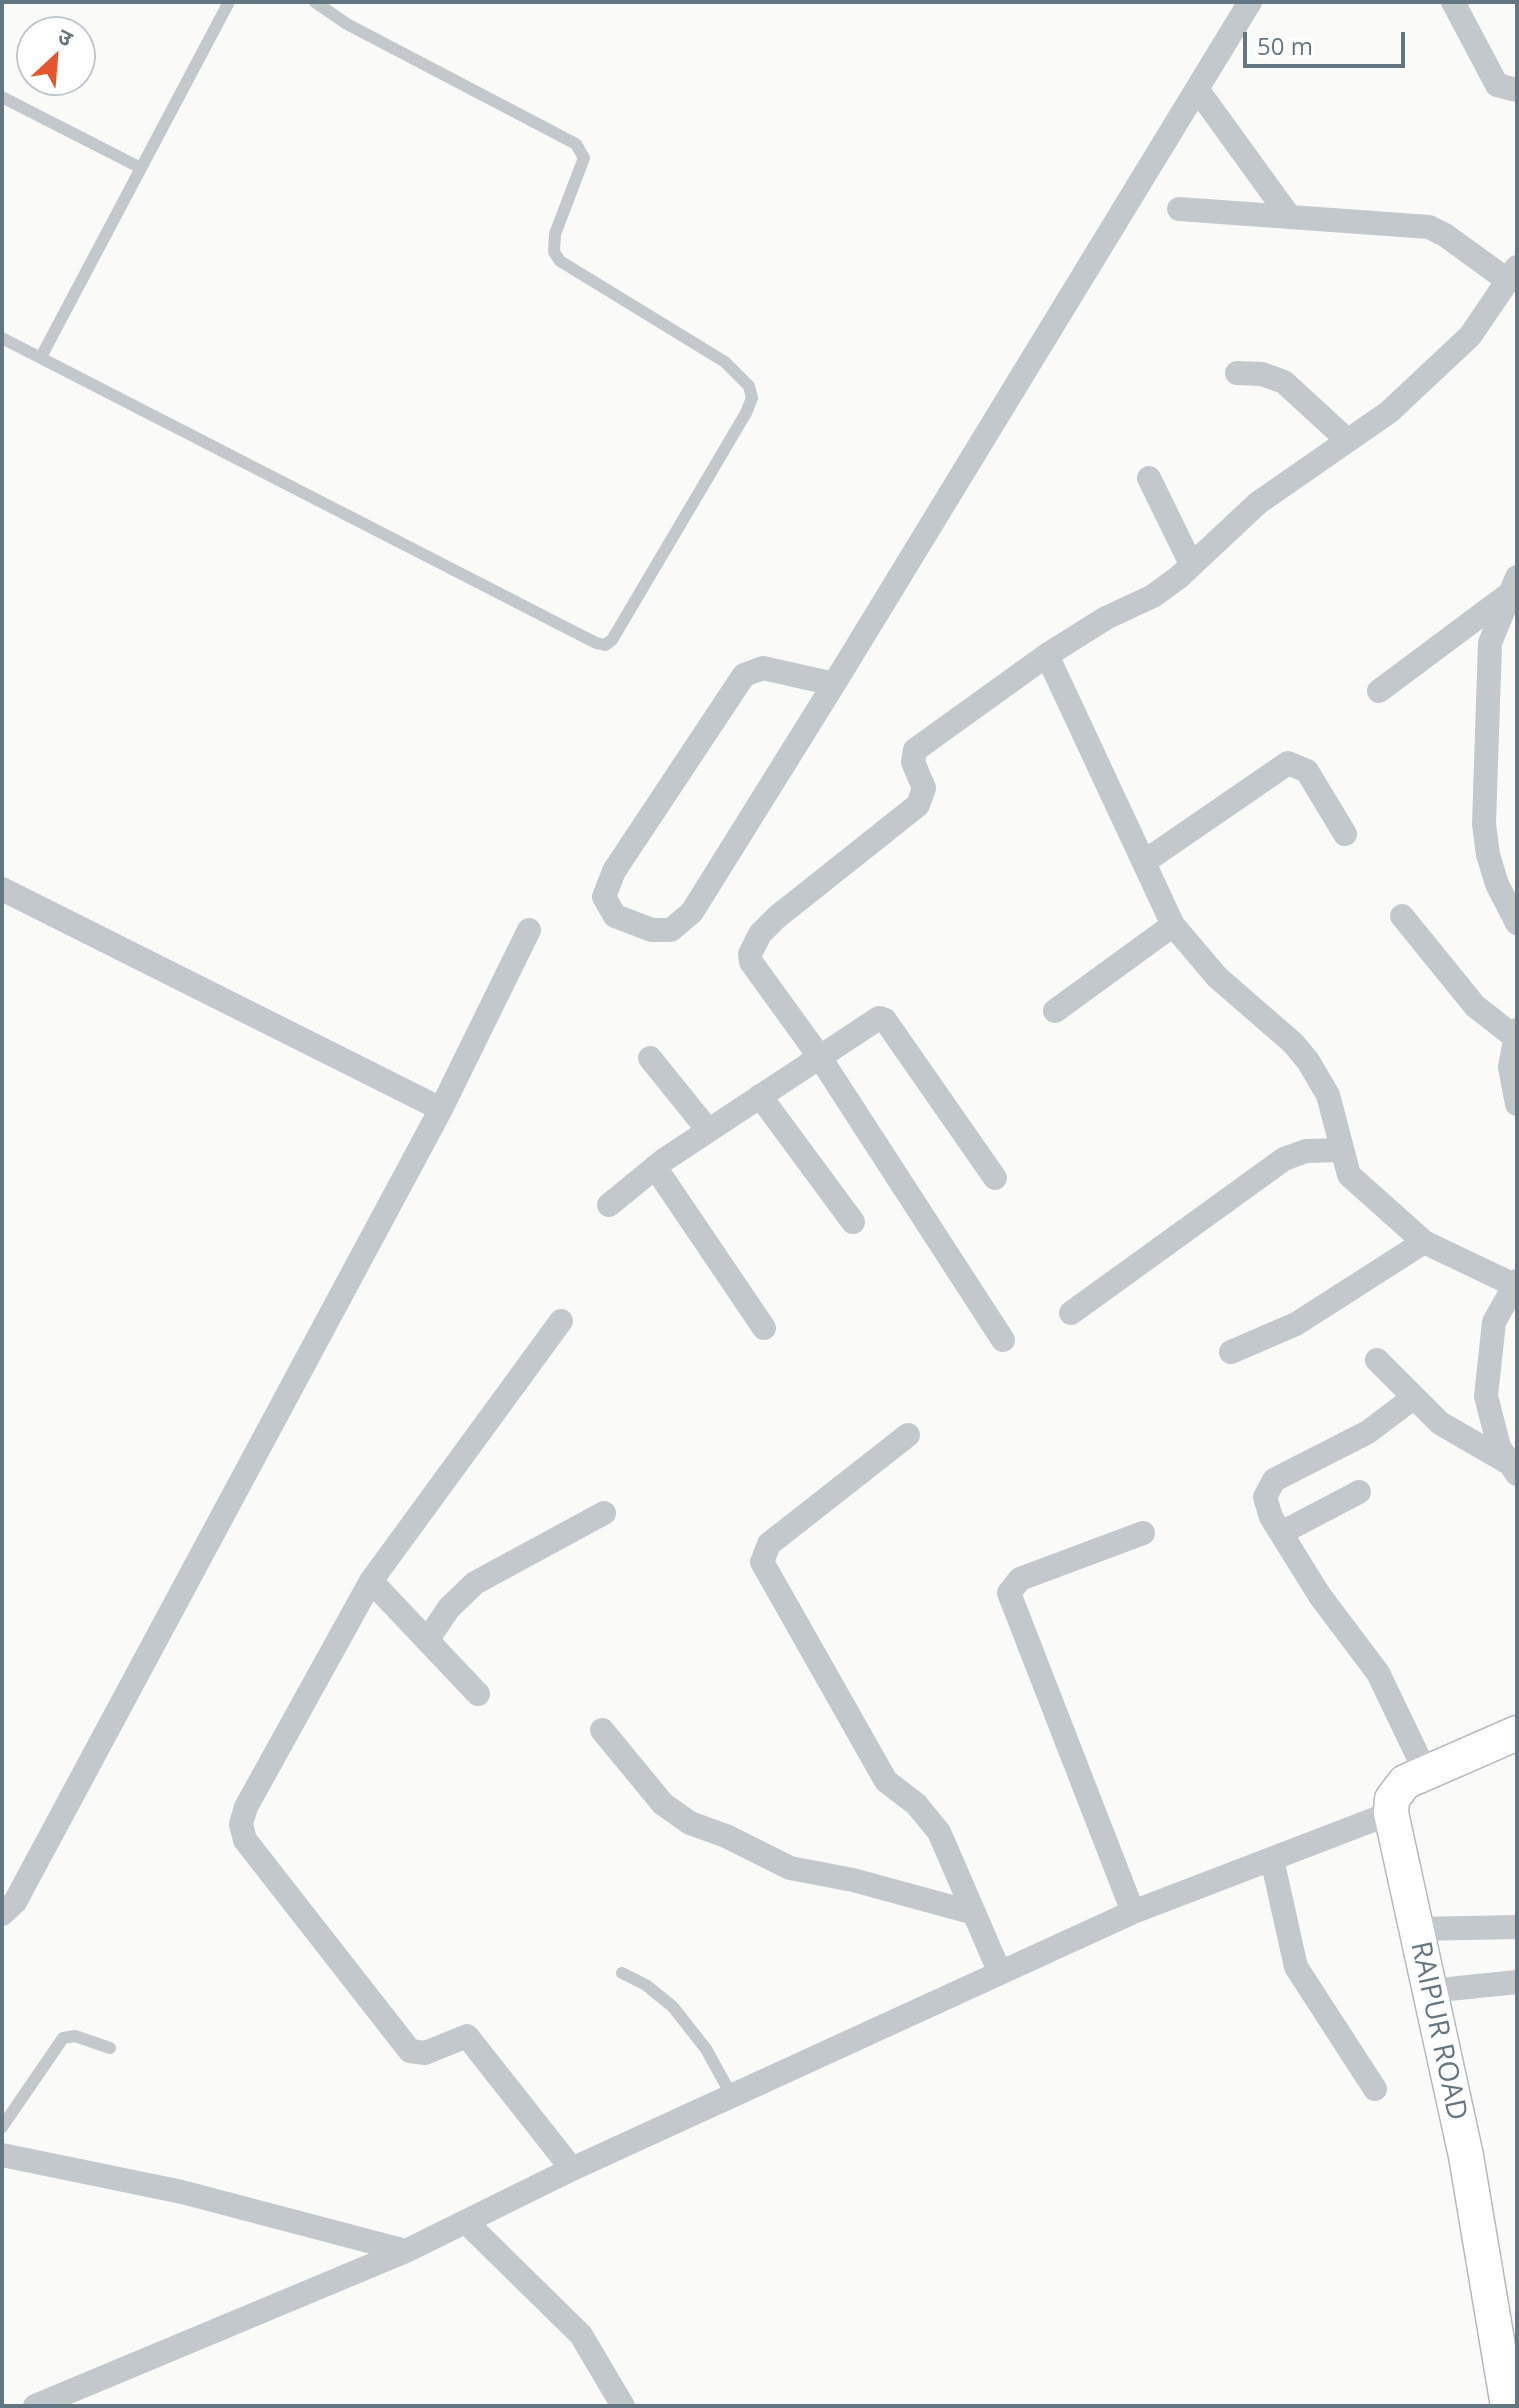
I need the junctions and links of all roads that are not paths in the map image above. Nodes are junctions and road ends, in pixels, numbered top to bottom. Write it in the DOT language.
graph roads {
  1 [pos="229,2"];
  2 [pos="315,2"];
  3 [pos="1250,2"];
  4 [pos="1453,2"];
  5 [pos="1197,89"];
  6 [pos="1517,90"];
  7 [pos="2,97"];
  8 [pos="139,167"];
  9 [pos="1179,209"];
  10 [pos="1289,216"];
  11 [pos="1512,273"];
  12 [pos="2,338"];
  13 [pos="41,357"];
  14 [pos="1237,373"];
  15 [pos="1347,440"];
  16 [pos="1149,478"];
  17 [pos="1191,564"];
  18 [pos="1513,585"];
  19 [pos="1047,655"];
  20 [pos="834,684"];
  21 [pos="1379,691"];
  22 [pos="1345,834"];
  23 [pos="1144,862"];
  24 [pos="2,889"];
  25 [pos="1402,916"];
  26 [pos="1517,923"];
  27 [pos="1173,925"];
  28 [pos="529,930"];
  29 [pos="1055,1011"];
  30 [pos="1516,1034"];
  31 [pos="819,1056"];
  32 [pos="650,1058"];
  33 [pos="760,1096"];
  34 [pos="1517,1104"];
  35 [pos="441,1109"];
  36 [pos="708,1130"];
  37 [pos="1340,1150"];
  38 [pos="655,1167"];
  39 [pos="995,1178"];
  40 [pos="609,1205"];
  41 [pos="853,1222"];
  42 [pos="1424,1242"];
  43 [pos="1516,1283"];
  44 [pos="1071,1313"];
  45 [pos="561,1321"];
  46 [pos="764,1328"];
  47 [pos="1003,1340"];
  48 [pos="1231,1352"];
  49 [pos="1377,1360"];
  50 [pos="1413,1398"];
  51 [pos="908,1435"];
  52 [pos="1514,1469"];
  53 [pos="1359,1492"];
  54 [pos="604,1513"];
  55 [pos="1143,1533"];
  56 [pos="1281,1533"];
  57 [pos="371,1581"];
  58 [pos="428,1639"];
  59 [pos="478,1694"];
  60 [pos="602,1730"];
  61 [pos="1517,1733"];
  62 [pos="1426,1773"];
  63 [pos="1391,1813"];
  64 [pos="1272,1859"];
  65 [pos="1133,1912"];
  66 [pos="974,1913"];
  67 [pos="2,1914"];
  68 [pos="1517,1927"];
  69 [pos="1416,1929"];
  70 [pos="622,1973"];
  71 [pos="1000,1973"];
  72 [pos="1517,1982"];
  73 [pos="1430,1991"];
  74 [pos="110,2048"];
  75 [pos="1375,2089"];
  76 [pos="732,2096"];
  77 [pos="2,2127"];
  78 [pos="2,2155"];
  79 [pos="572,2169"];
  80 [pos="467,2223"];
  81 [pos="406,2251"];
  82 [pos="35,2406"];
  83 [pos="623,2406"];
  84 [pos="1508,2406"];
  1 -- 8 [label="lane"];
  2 -- 13 [label="lane"];
  3 -- 5 [label="street"];
  4 -- 6 [label="street"];
  5 -- 10 [label="street"];
  5 -- 20 [label="street"];
  7 -- 8 [label="lane"];
  8 -- 13 [label="lane"];
  9 -- 10 [label="street"];
  10 -- 11 [label="street"];
  11 -- 15 [label="street"];
  12 -- 13 [label="lane"];
  14 -- 15 [label="street"];
  15 -- 17 [label="street"];
  16 -- 17 [label="street"];
  17 -- 19 [label="street"];
  18 -- 21 [label="street"];
  18 -- 26 [label="street"];
  19 -- 23 [label="street"];
  19 -- 31 [label="street"];
  20 -- 20 [label="street"];
  22 -- 23 [label="street"];
  23 -- 27 [label="street"];
  24 -- 35 [label="street"];
  25 -- 30 [label="street"];
  27 -- 29 [label="street"];
  27 -- 37 [label="street"];
  28 -- 35 [label="street"];
  30 -- 34 [label="street"];
  31 -- 33 [label="street"];
  31 -- 39 [label="street"];
  31 -- 47 [label="street"];
  32 -- 36 [label="street"];
  33 -- 36 [label="street"];
  33 -- 41 [label="street"];
  35 -- 67 [label="street"];
  36 -- 38 [label="street"];
  37 -- 42 [label="street"];
  37 -- 44 [label="street"];
  38 -- 40 [label="street"];
  38 -- 46 [label="street"];
  42 -- 43 [label="street"];
  42 -- 48 [label="street"];
  43 -- 52 [label="street"];
  45 -- 57 [label="street"];
  49 -- 50 [label="street"];
  50 -- 52 [label="street"];
  50 -- 56 [label="street"];
  51 -- 66 [label="street"];
  53 -- 56 [label="street"];
  54 -- 58 [label="street"];
  55 -- 65 [label="street"];
  56 -- 62 [label="street"];
  57 -- 58 [label="street"];
  57 -- 79 [label="street"];
  58 -- 59 [label="street"];
  60 -- 66 [label="street"];
  61 -- 62 [label="main road"];
  62 -- 63 [label="main road"];
  63 -- 64 [label="street"];
  63 -- 69 [label="main road, RAIPUR ROAD"];
  64 -- 65 [label="street"];
  64 -- 75 [label="street"];
  65 -- 71 [label="street"];
  66 -- 71 [label="street"];
  68 -- 69 [label="street"];
  69 -- 73 [label="main road, RAIPUR ROAD"];
  70 -- 76 [label="lane"];
  71 -- 76 [label="street"];
  72 -- 73 [label="street"];
  73 -- 84 [label="main road, RAIPUR ROAD"];
  74 -- 77 [label="lane"];
  76 -- 79 [label="street"];
  78 -- 81 [label="street"];
  79 -- 80 [label="street"];
  80 -- 81 [label="street"];
  80 -- 83 [label="street"];
  81 -- 82 [label="street"];
}
